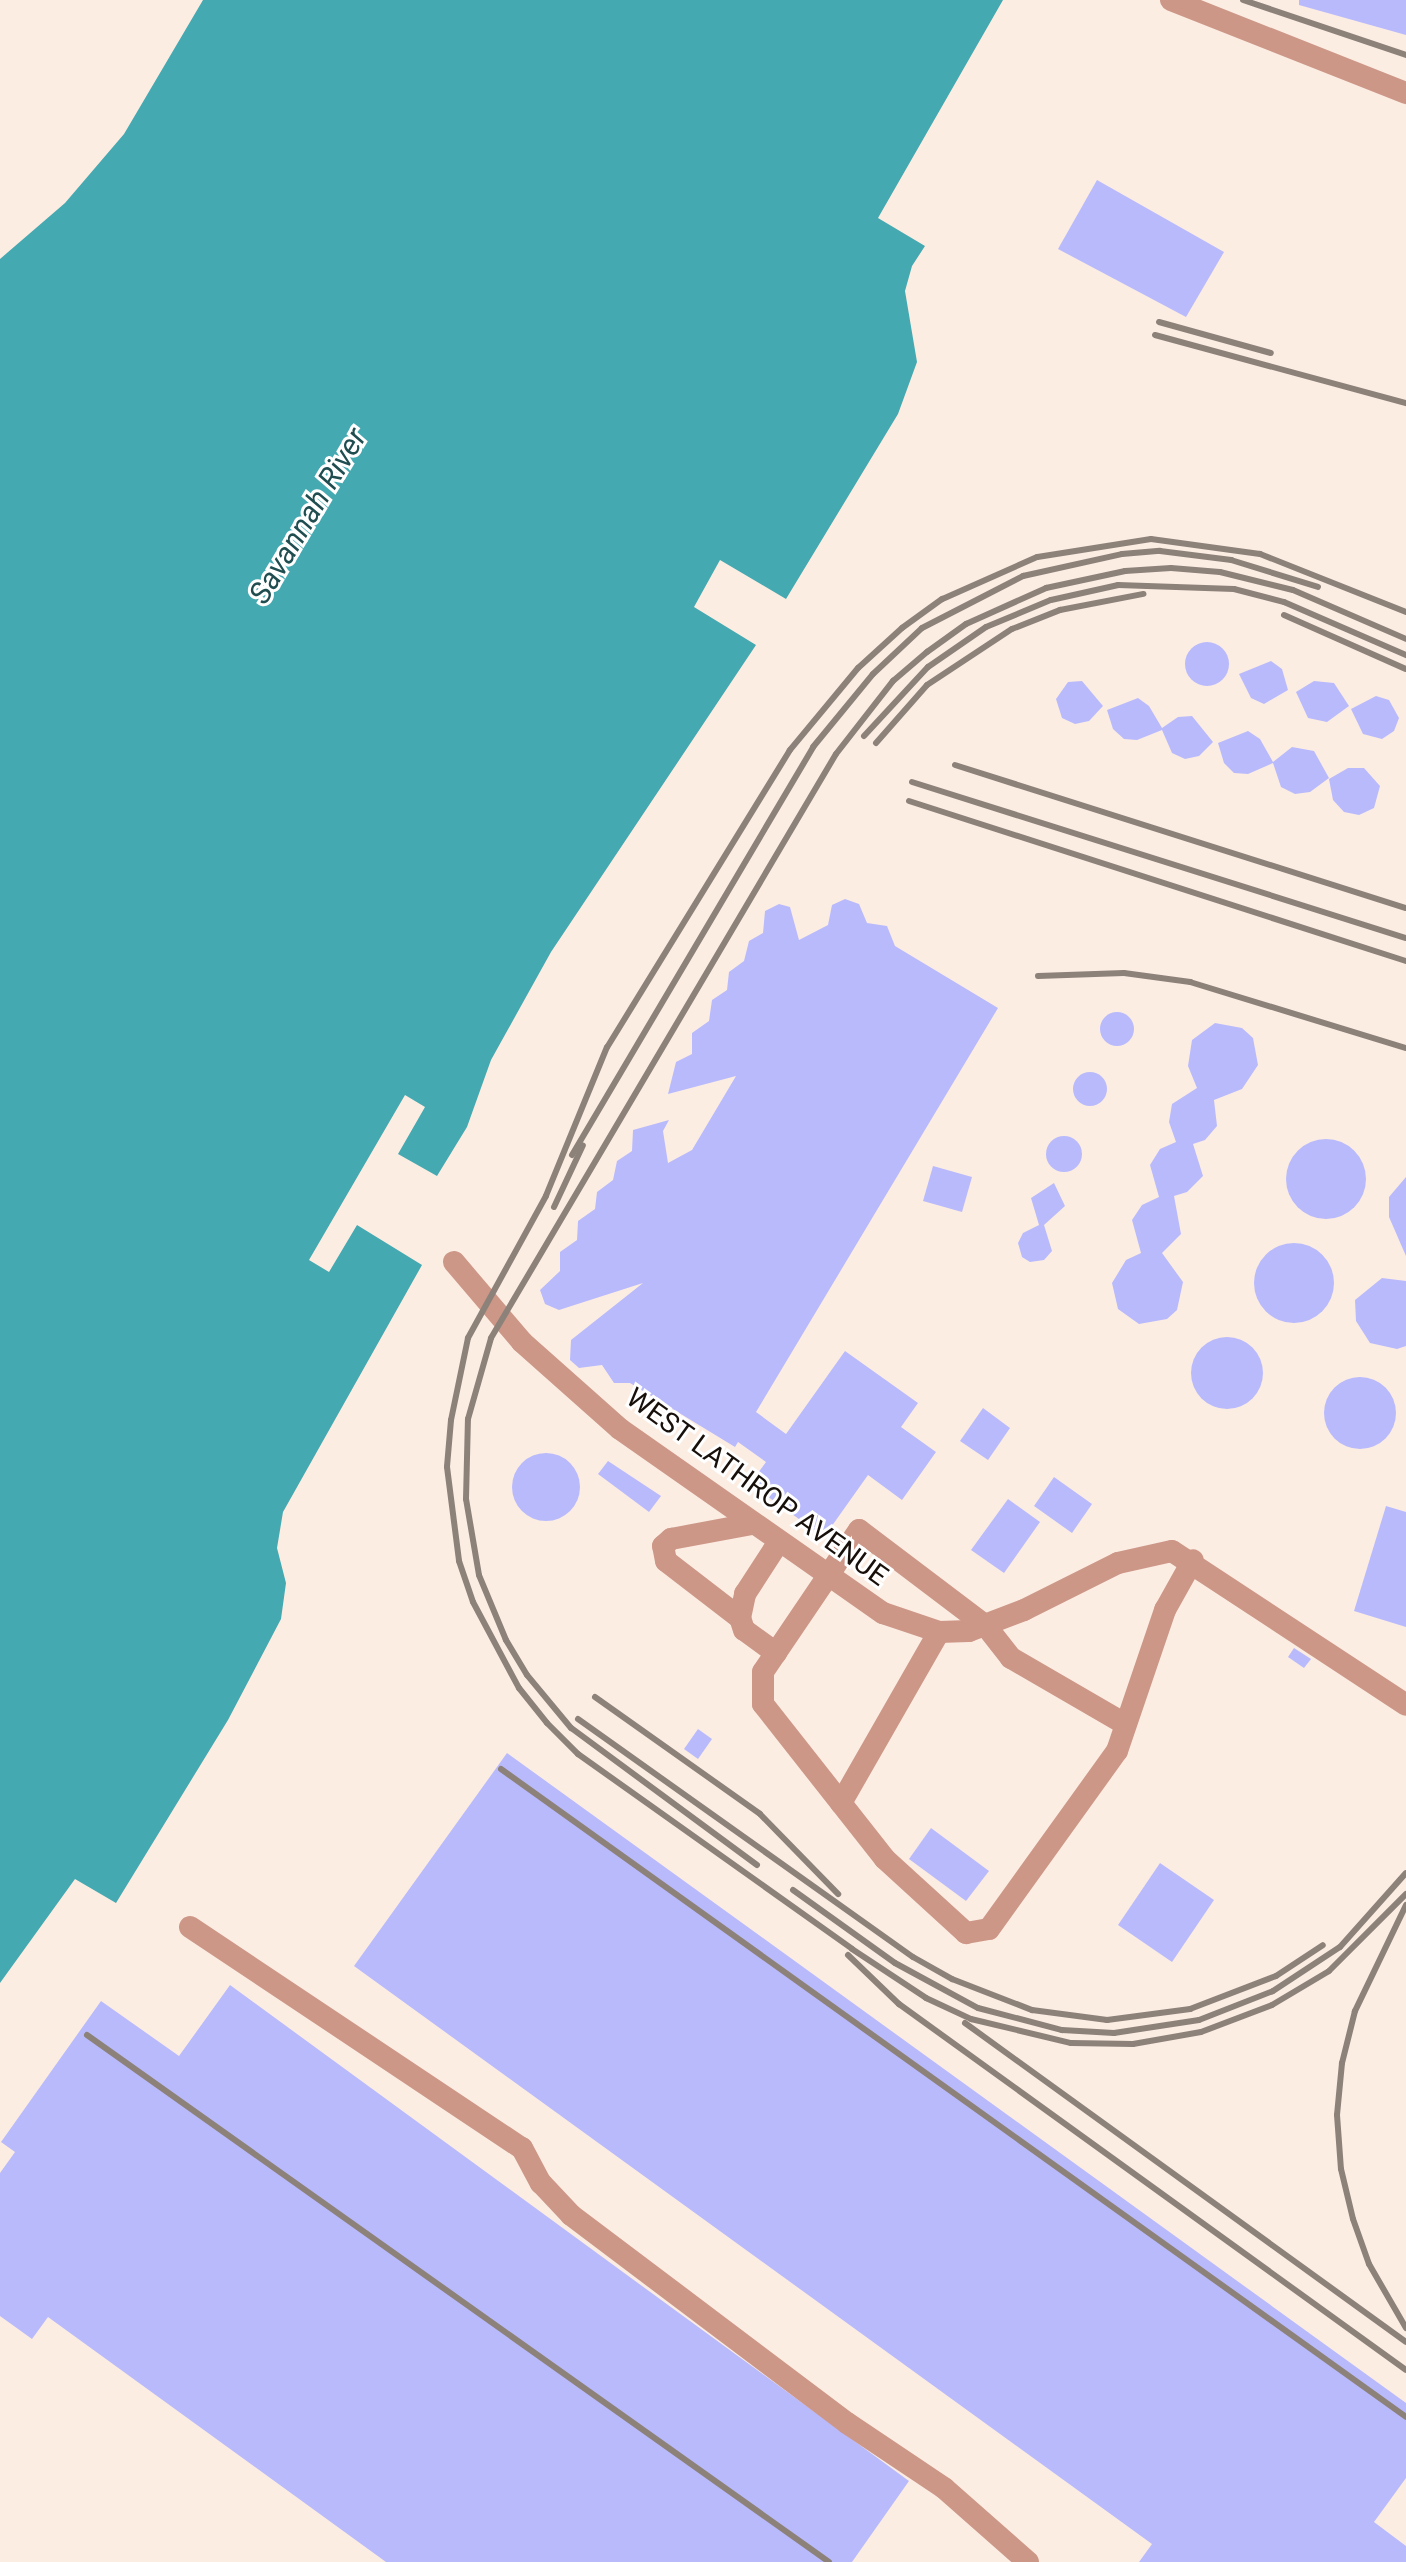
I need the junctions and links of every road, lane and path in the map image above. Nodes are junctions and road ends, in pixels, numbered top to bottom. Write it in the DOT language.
graph roads {
  1 [pos="1171,0"];
  2 [pos="1406,93"];
  3 [pos="454,1262"];
  4 [pos="751,1524"];
  5 [pos="778,1543"];
  6 [pos="1193,1560"];
  7 [pos="826,1577"];
  8 [pos="740,1618"];
  9 [pos="986,1626"];
  10 [pos="939,1632"];
  11 [pos="776,1653"];
  12 [pos="1406,1705"];
  13 [pos="1125,1724"];
  14 [pos="841,1803"];
  15 [pos="190,1927"];
  16 [pos="1028,2562"];
  1 -- 2 [label="street"];
  3 -- 4 [label="street, WEST LATHROP AVENUE"];
  4 -- 5 [label="street, WEST LATHROP AVENUE"];
  4 -- 8 [label="street"];
  5 -- 7 [label="street, WEST LATHROP AVENUE"];
  5 -- 8 [label="street"];
  6 -- 9 [label="street, WEST LATHROP AVENUE"];
  6 -- 12 [label="street, WEST LATHROP AVENUE"];
  6 -- 13 [label="street"];
  7 -- 9 [label="street"];
  7 -- 10 [label="street, WEST LATHROP AVENUE"];
  7 -- 11 [label="street"];
  8 -- 11 [label="street"];
  9 -- 10 [label="street, WEST LATHROP AVENUE"];
  9 -- 13 [label="street"];
  10 -- 14 [label="street"];
  11 -- 14 [label="street"];
  13 -- 14 [label="street"];
  15 -- 16 [label="street"];
}
